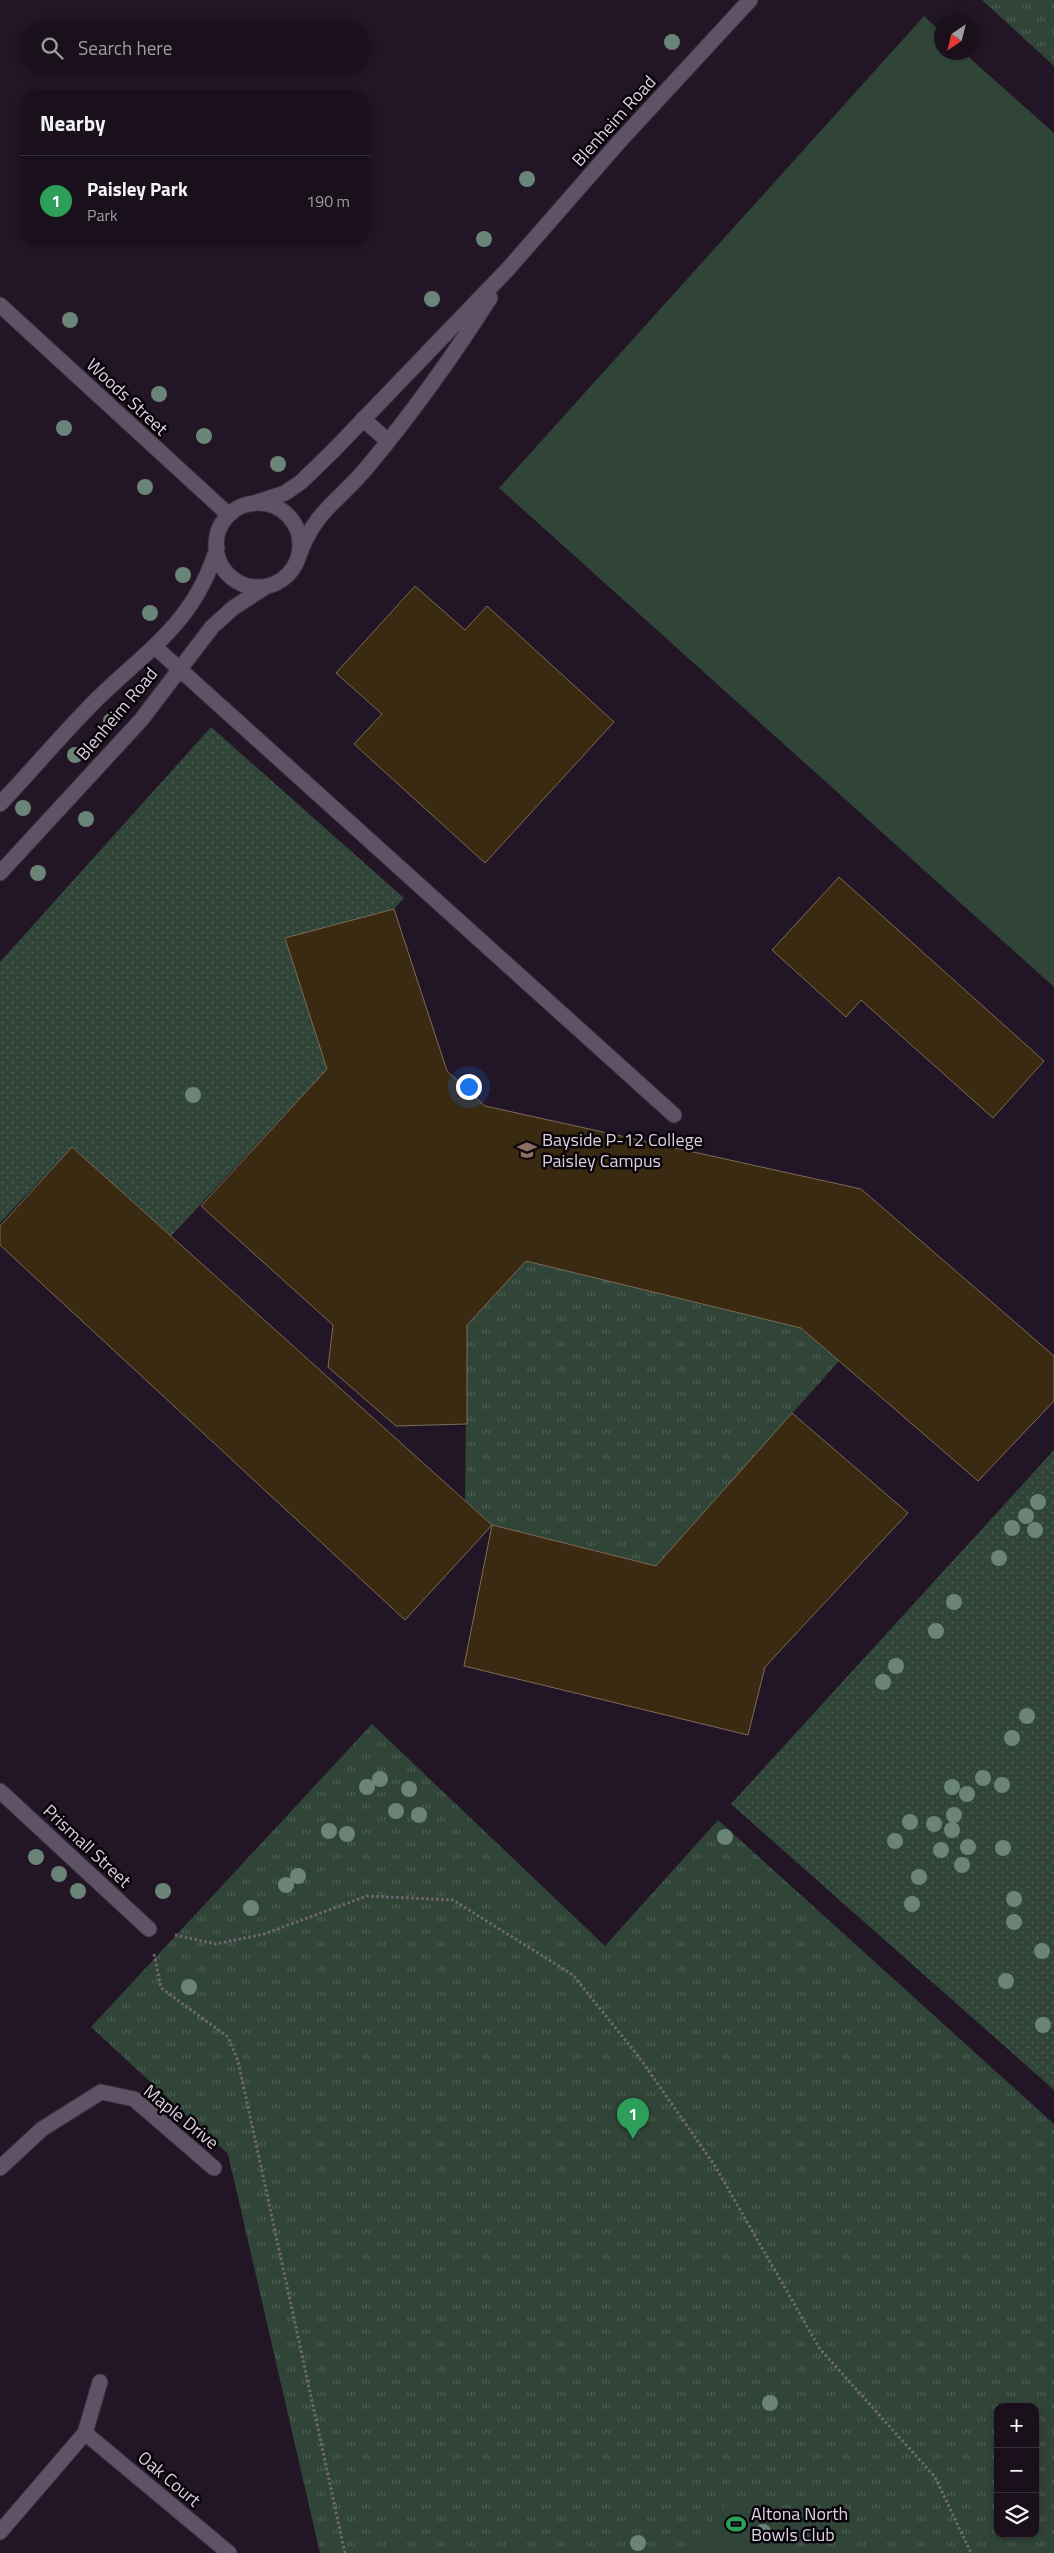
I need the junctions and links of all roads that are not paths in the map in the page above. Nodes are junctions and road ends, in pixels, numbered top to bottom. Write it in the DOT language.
graph roads {
  1 [pos="750,0"];
  2 [pos="508,270"];
  3 [pos="0,305"];
  4 [pos="363,419"];
  5 [pos="388,441"];
  6 [pos="251,504"];
  7 [pos="229,515"];
  8 [pos="217,548"];
  9 [pos="298,558"];
  10 [pos="268,586"];
  11 [pos="155,647"];
  12 [pos="179,668"];
  13 [pos="0,804"];
  14 [pos="0,873"];
  15 [pos="674,1115"];
  16 [pos="0,1791"];
  17 [pos="149,1929"];
  18 [pos="0,2168"];
  19 [pos="214,2168"];
  20 [pos="100,2382"];
  21 [pos="85,2433"];
  22 [pos="0,2532"];
  23 [pos="229,2553"];
  1 -- 2 [label="street, Blenheim Road"];
  2 -- 4 [label="street, Blenheim Road"];
  2 -- 5 [label="street, Blenheim Road"];
  3 -- 7 [label="street, Woods Street"];
  4 -- 5 [label="street"];
  4 -- 6 [label="street, Blenheim Road"];
  5 -- 9 [label="street, Blenheim Road"];
  6 -- 7 [label="street"];
  6 -- 9 [label="street"];
  7 -- 8 [label="street"];
  8 -- 10 [label="street"];
  8 -- 11 [label="street, Blenheim Road"];
  9 -- 10 [label="street"];
  10 -- 12 [label="street, Blenheim Road"];
  11 -- 12 [label="street"];
  11 -- 13 [label="street, Blenheim Road"];
  12 -- 14 [label="street, Blenheim Road"];
  12 -- 15 [label="street"];
  16 -- 17 [label="street, Prismall Street"];
  18 -- 19 [label="street, Maple Drive"];
  20 -- 21 [label="street"];
  21 -- 22 [label="street"];
  21 -- 23 [label="street, Oak Court"];
}
